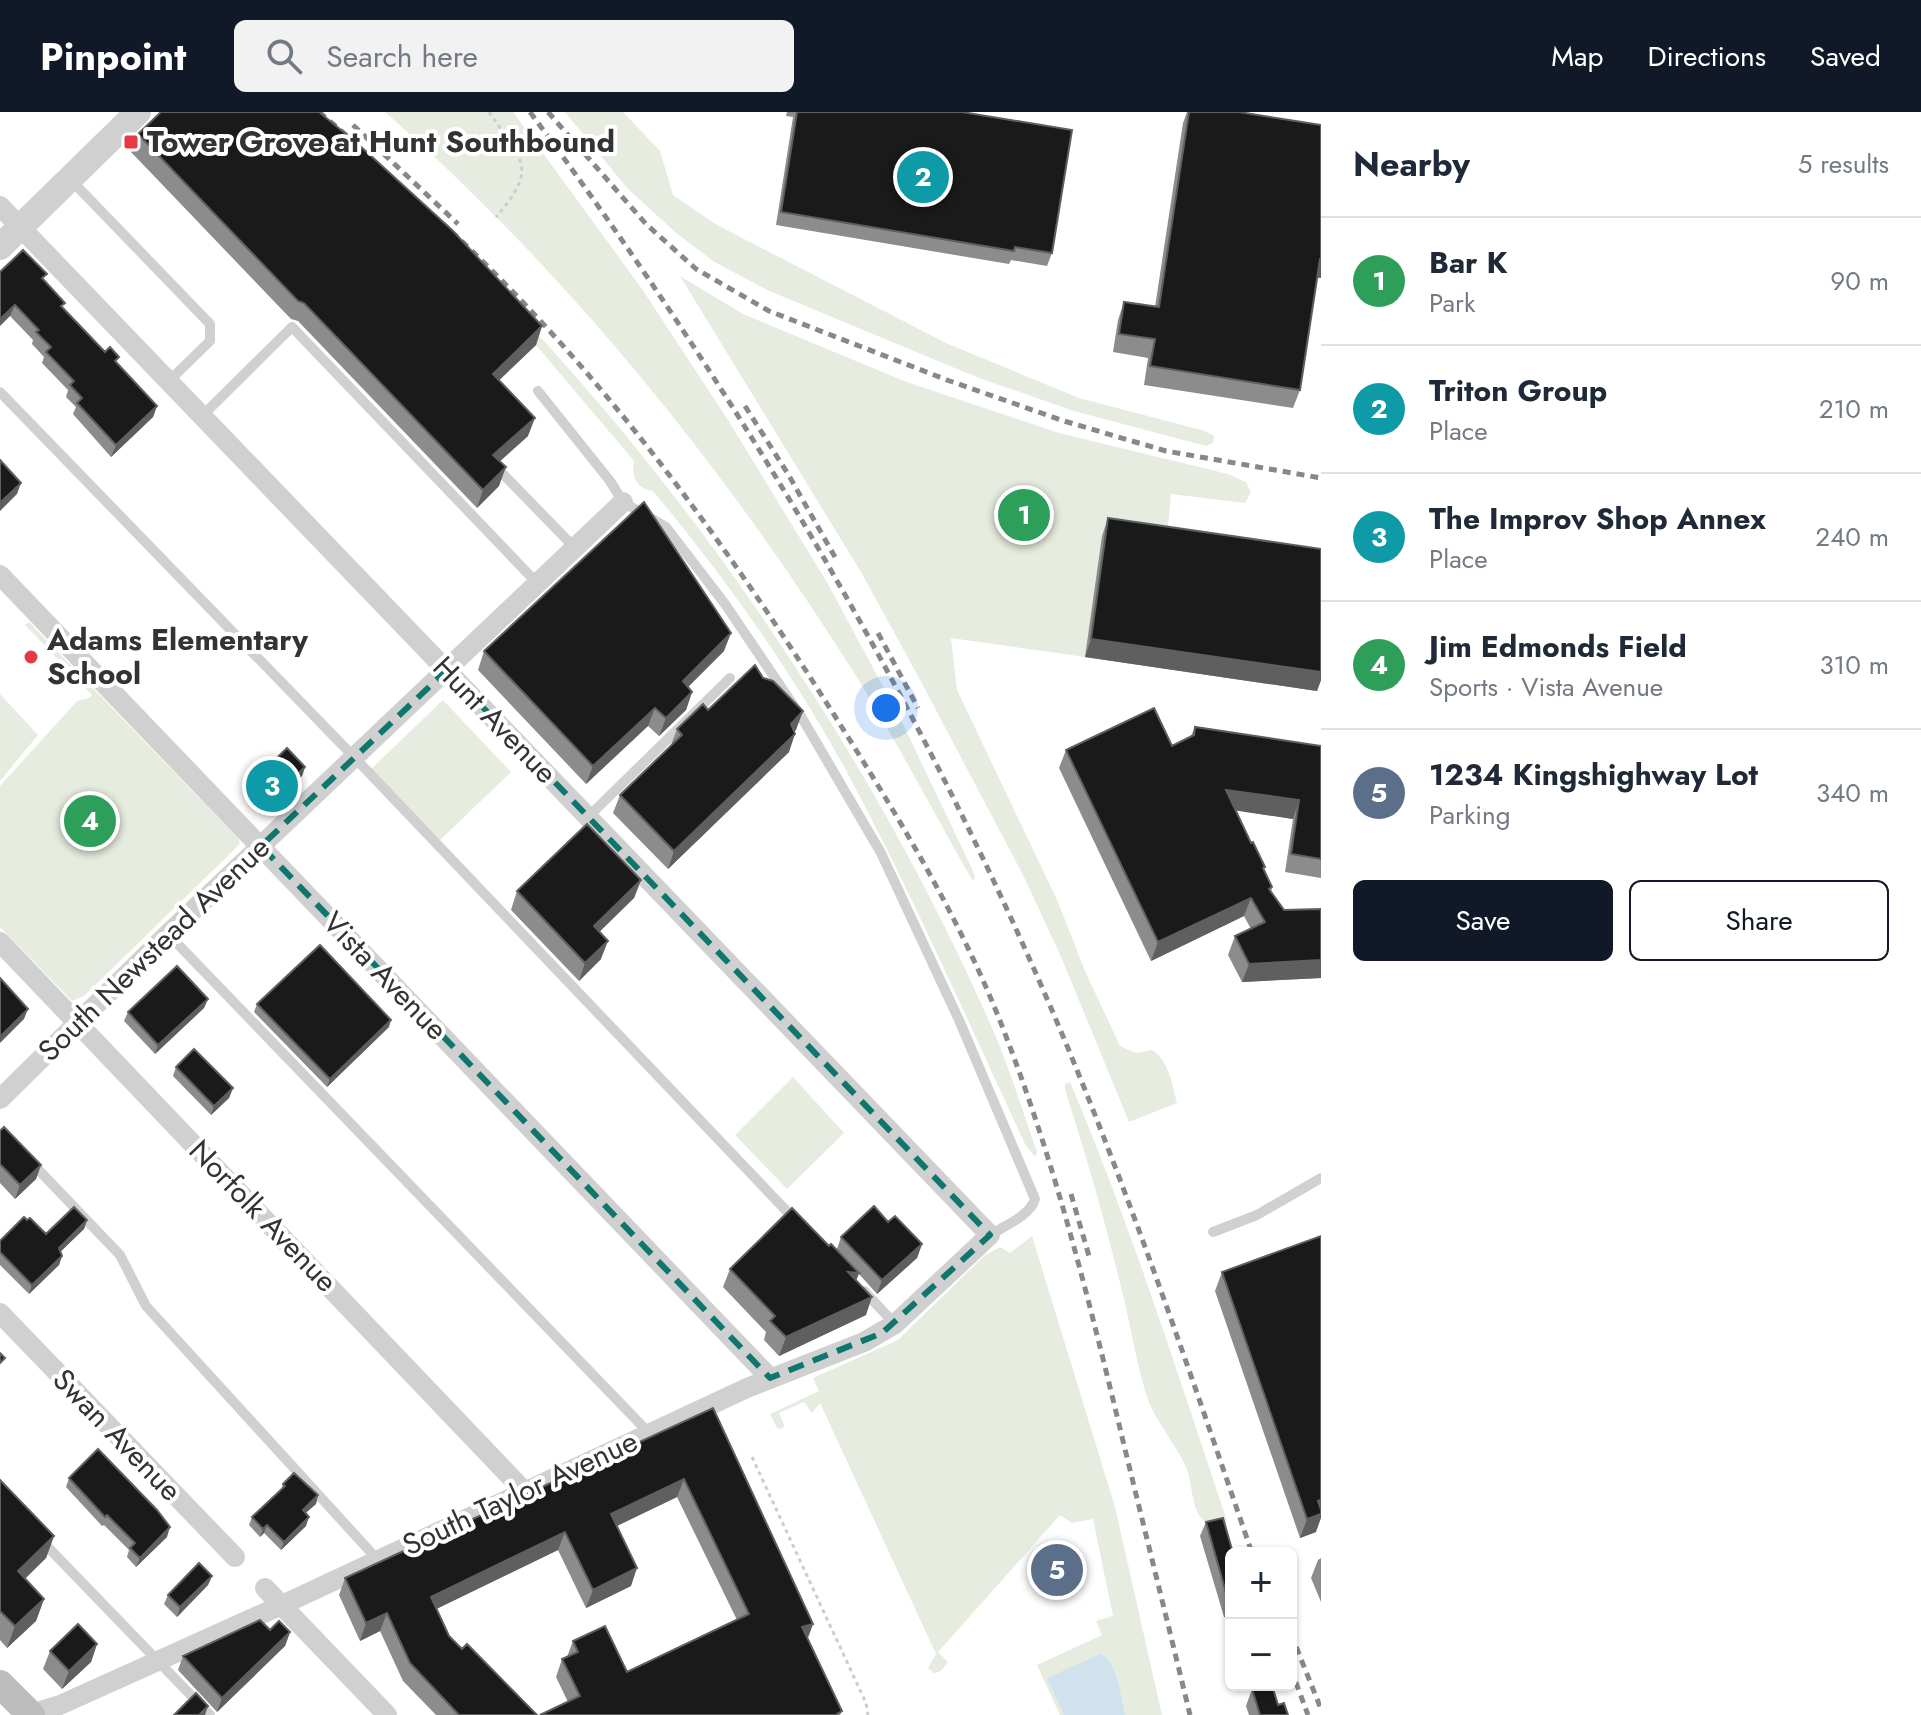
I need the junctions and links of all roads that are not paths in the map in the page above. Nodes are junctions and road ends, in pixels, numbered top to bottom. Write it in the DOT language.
graph roads {
  1 [pos="138,112"];
  2 [pos="70,179"];
  3 [pos="0,206"];
  4 [pos="20,227"];
  5 [pos="0,247"];
  6 [pos="169,381"];
  7 [pos="538,391"];
  8 [pos="0,392"];
  9 [pos="202,416"];
  10 [pos="501,472"];
  11 [pos="623,502"];
  12 [pos="575,548"];
  13 [pos="0,575"];
  14 [pos="537,583"];
  15 [pos="447,670"];
  16 [pos="730,678"];
  17 [pos="354,757"];
  18 [pos="588,817"];
  19 [pos="261,846"];
  20 [pos="168,934"];
  21 [pos="0,942"];
  22 [pos="78,1022"];
  23 [pos="0,1099"];
  24 [pos="22,1153"];
  25 [pos="1321,1178"];
  26 [pos="1213,1232"];
  27 [pos="810,1235"];
  28 [pos="990,1235"];
  29 [pos="853,1280"];
  30 [pos="0,1313"];
  31 [pos="895,1324"];
  32 [pos="770,1378"];
  33 [pos="649,1433"];
  34 [pos="524,1491"];
  35 [pos="37,1536"];
  36 [pos="235,1557"];
  37 [pos="377,1559"];
  38 [pos="265,1588"];
  39 [pos="282,1605"];
  40 [pos="157,1661"];
  41 [pos="0,1684"];
  42 [pos="28,1715"];
  43 [pos="210,1715"];
  44 [pos="387,1715"];
  1 -- 2 [label="street"];
  2 -- 4 [label="street"];
  2 -- 6 [label="lane"];
  3 -- 4 [label="street, Hunt Avenue"];
  4 -- 5 [label="street"];
  4 -- 6 [label="street, Hunt Avenue"];
  6 -- 9 [label="street, Hunt Avenue"];
  7 -- 11 [label="lane"];
  8 -- 17 [label="lane"];
  9 -- 14 [label="lane"];
  9 -- 15 [label="street, Hunt Avenue"];
  10 -- 12 [label="lane"];
  11 -- 12 [label="street, South Newstead Avenue"];
  11 -- 28 [label="lane"];
  12 -- 14 [label="street, South Newstead Avenue"];
  13 -- 19 [label="street, Vista Avenue"];
  14 -- 15 [label="street, South Newstead Avenue"];
  15 -- 17 [label="street, South Newstead Avenue"];
  15 -- 18 [label="street, Hunt Avenue"];
  16 -- 18 [label="lane"];
  17 -- 19 [label="street, South Newstead Avenue"];
  17 -- 27 [label="lane"];
  18 -- 28 [label="street, Hunt Avenue"];
  19 -- 20 [label="street, South Newstead Avenue"];
  19 -- 32 [label="street, Vista Avenue"];
  20 -- 22 [label="street, South Newstead Avenue"];
  20 -- 33 [label="lane"];
  21 -- 22 [label="street, Norfolk Avenue"];
  22 -- 23 [label="street, South Newstead Avenue"];
  22 -- 34 [label="street, Norfolk Avenue"];
  24 -- 37 [label="lane"];
  25 -- 26 [label="lane"];
  28 -- 31 [label="street, South Taylor Avenue"];
  29 -- 31 [label="lane"];
  30 -- 36 [label="street, Swan Avenue"];
  31 -- 32 [label="street, South Taylor Avenue"];
  32 -- 33 [label="street, South Taylor Avenue"];
  33 -- 34 [label="street, South Taylor Avenue"];
  34 -- 37 [label="street, South Taylor Avenue"];
  35 -- 40 [label="lane"];
  37 -- 39 [label="street, South Taylor Avenue"];
  38 -- 39 [label="street"];
  39 -- 40 [label="street, South Taylor Avenue"];
  39 -- 44 [label="street"];
  40 -- 42 [label="street, South Taylor Avenue"];
  40 -- 43 [label="lane"];
  41 -- 42 [label="main road"];
}
